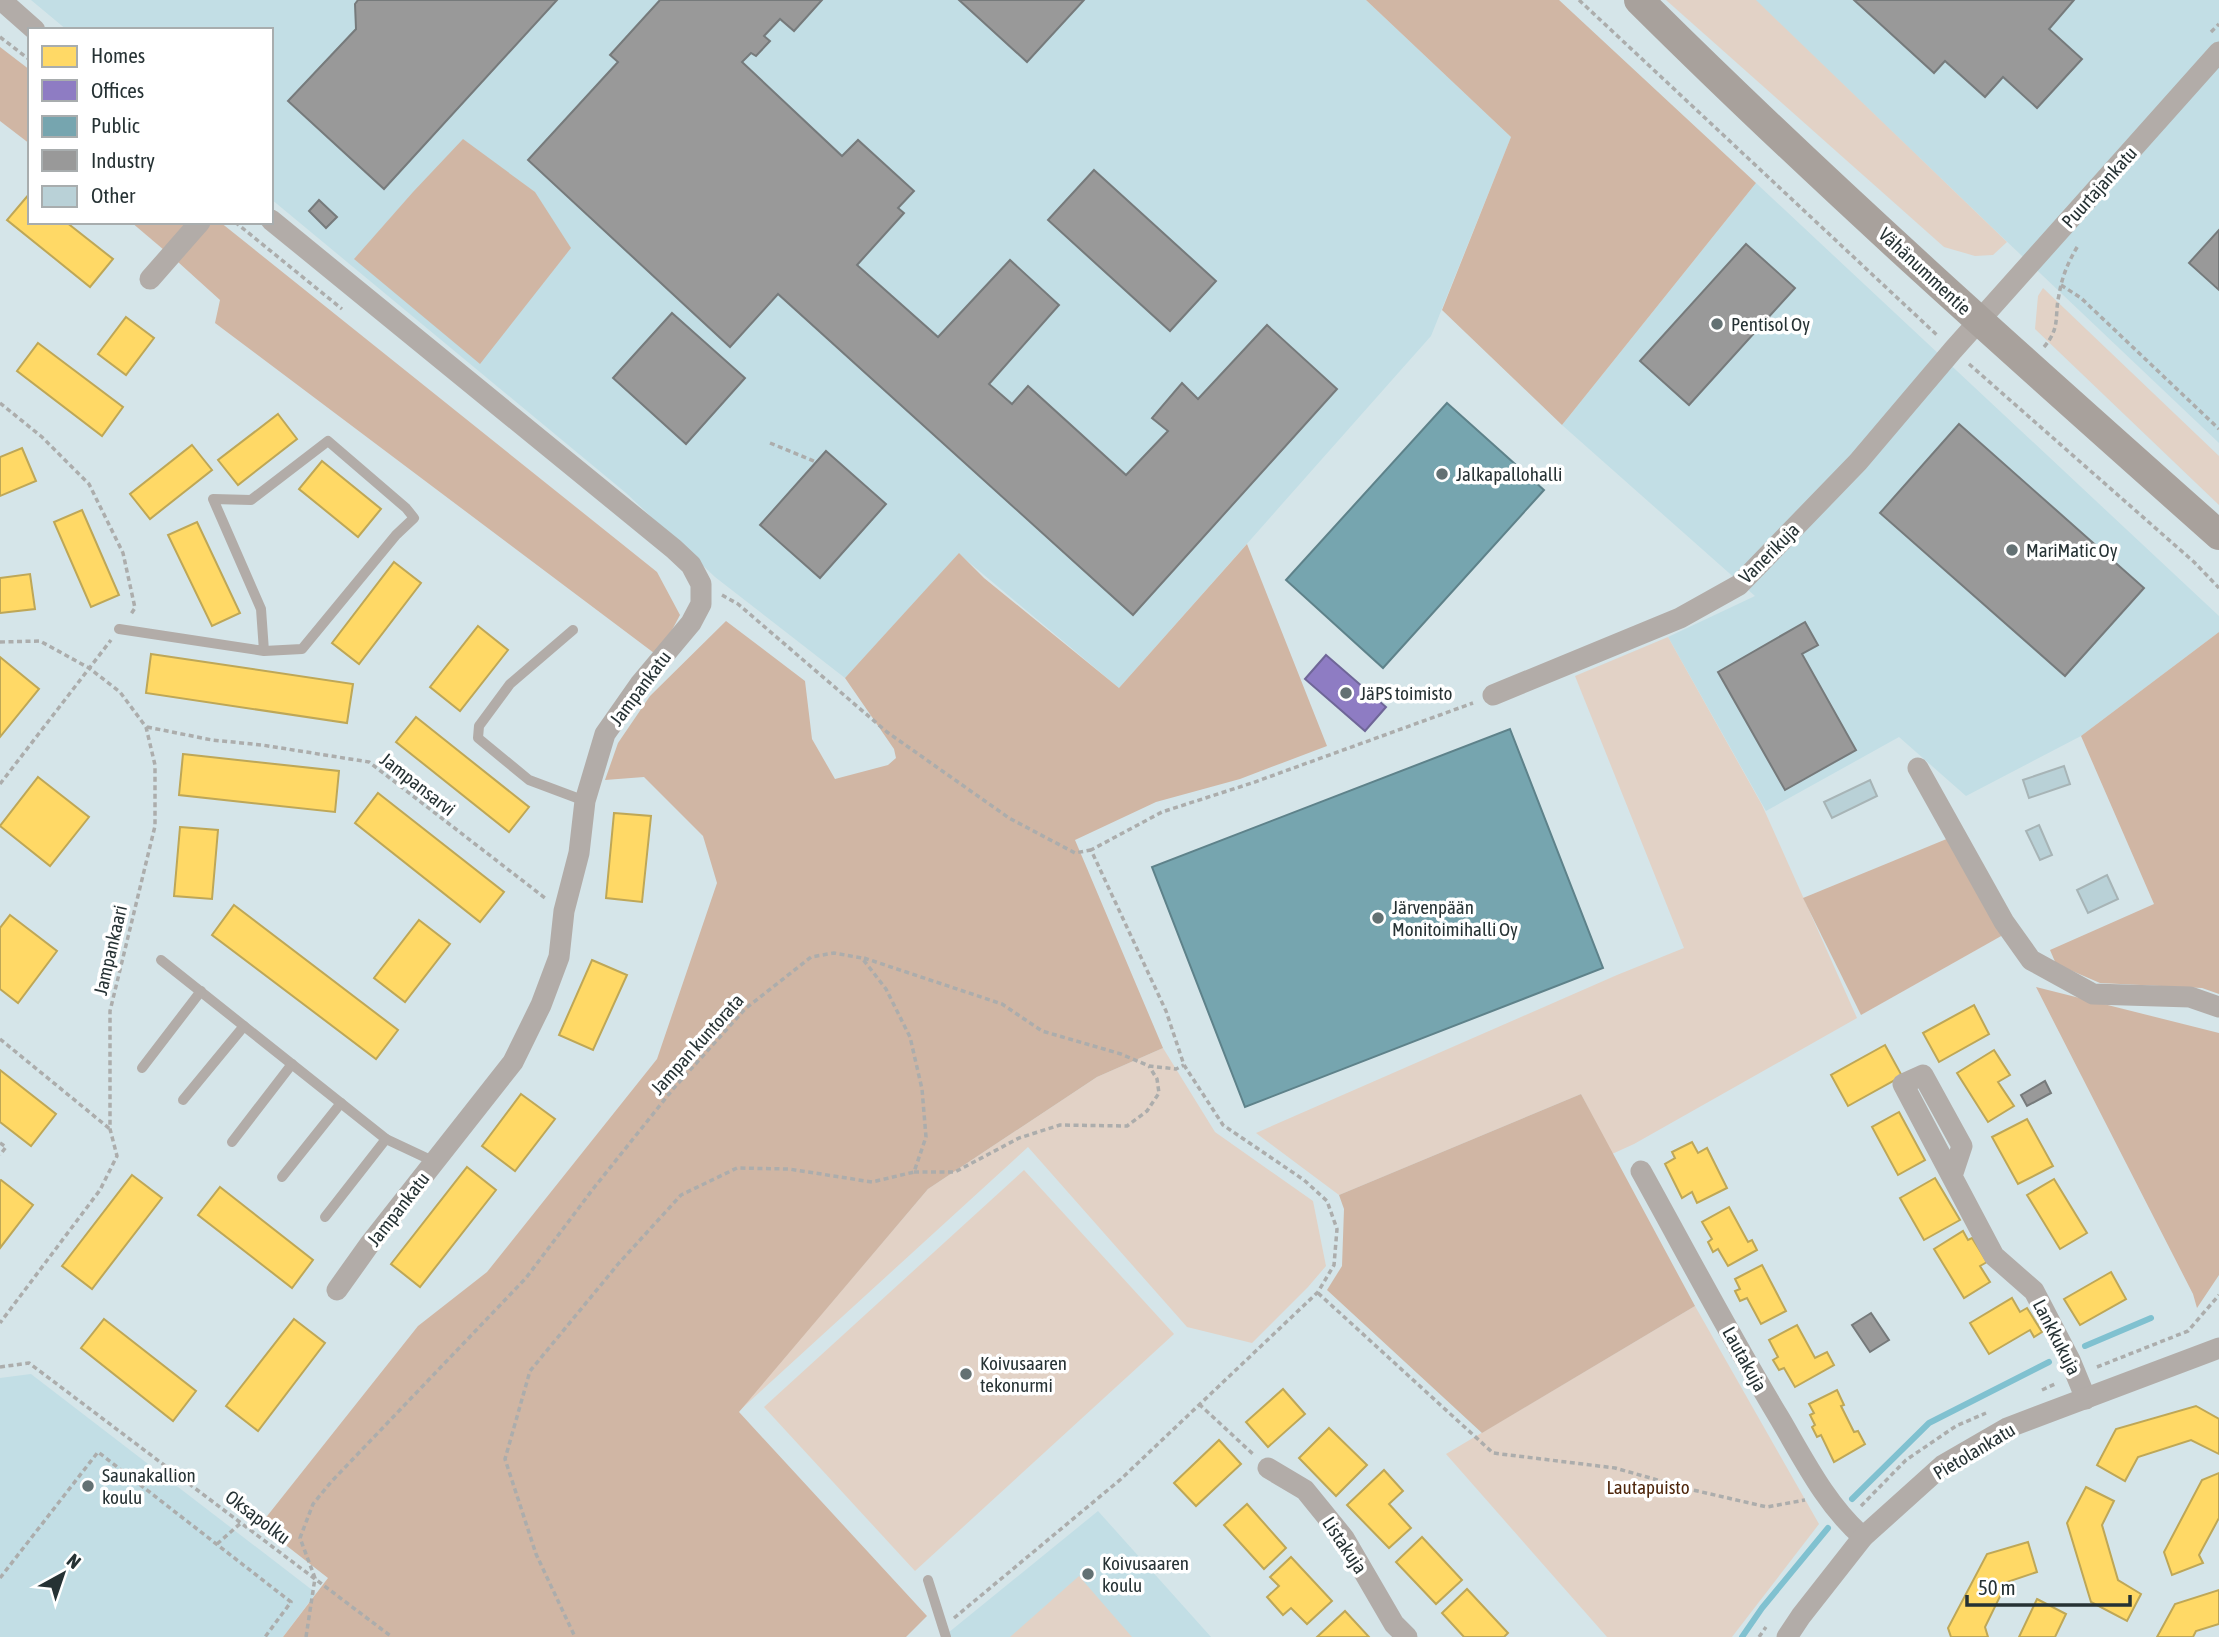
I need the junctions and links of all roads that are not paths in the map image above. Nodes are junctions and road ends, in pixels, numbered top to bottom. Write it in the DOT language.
graph roads {
  1 [pos="1,0"];
  2 [pos="1639,0"];
  3 [pos="33,28"];
  4 [pos="2219,52"];
  5 [pos="273,222"];
  6 [pos="198,224"];
  7 [pos="150,279"];
  8 [pos="1979,321"];
  9 [pos="2219,535"];
  10 [pos="119,629"];
  11 [pos="573,631"];
  12 [pos="264,651"];
  13 [pos="1493,695"];
  14 [pos="1918,768"];
  15 [pos="585,801"];
  16 [pos="161,960"];
  17 [pos="201,991"];
  18 [pos="2219,1007"];
  19 [pos="244,1026"];
  20 [pos="292,1064"];
  21 [pos="142,1068"];
  22 [pos="183,1100"];
  23 [pos="341,1103"];
  24 [pos="386,1139"];
  25 [pos="232,1142"];
  26 [pos="435,1162"];
  27 [pos="1640,1171"];
  28 [pos="1952,1176"];
  29 [pos="282,1177"];
  30 [pos="324,1217"];
  31 [pos="337,1290"];
  32 [pos="2219,1348"];
  33 [pos="2086,1399"];
  34 [pos="1268,1468"];
  35 [pos="1863,1537"];
  36 [pos="928,1580"];
  37 [pos="944,1632"];
  38 [pos="1407,1637"];
  39 [pos="1787,1637"];
  1 -- 3 [label="street"];
  2 -- 8 [label="main road, Vähänummentie"];
  4 -- 8 [label="street, Puurtajankatu"];
  5 -- 15 [label="street, Jampankatu"];
  6 -- 7 [label="street"];
  8 -- 9 [label="main road, Vähänummentie"];
  8 -- 13 [label="street, Vanerikuja"];
  10 -- 12 [label="lane"];
  11 -- 15 [label="lane"];
  12 -- 12 [label="lane"];
  14 -- 18 [label="street"];
  15 -- 26 [label="street, Jampankatu"];
  16 -- 17 [label="lane"];
  17 -- 19 [label="lane"];
  17 -- 21 [label="lane"];
  19 -- 20 [label="lane"];
  19 -- 22 [label="lane"];
  20 -- 23 [label="lane"];
  20 -- 25 [label="lane"];
  23 -- 24 [label="lane"];
  23 -- 29 [label="lane"];
  24 -- 26 [label="lane"];
  24 -- 30 [label="lane"];
  26 -- 31 [label="street, Jampankatu"];
  27 -- 35 [label="street, Lautakuja"];
  28 -- 33 [label="street, Lankkukuja"];
  32 -- 33 [label="street, Pietolankatu"];
  33 -- 35 [label="street, Pietolankatu"];
  34 -- 38 [label="street, Listakuja"];
  35 -- 39 [label="street, Pietolankatu"];
  36 -- 37 [label="lane"];
}
